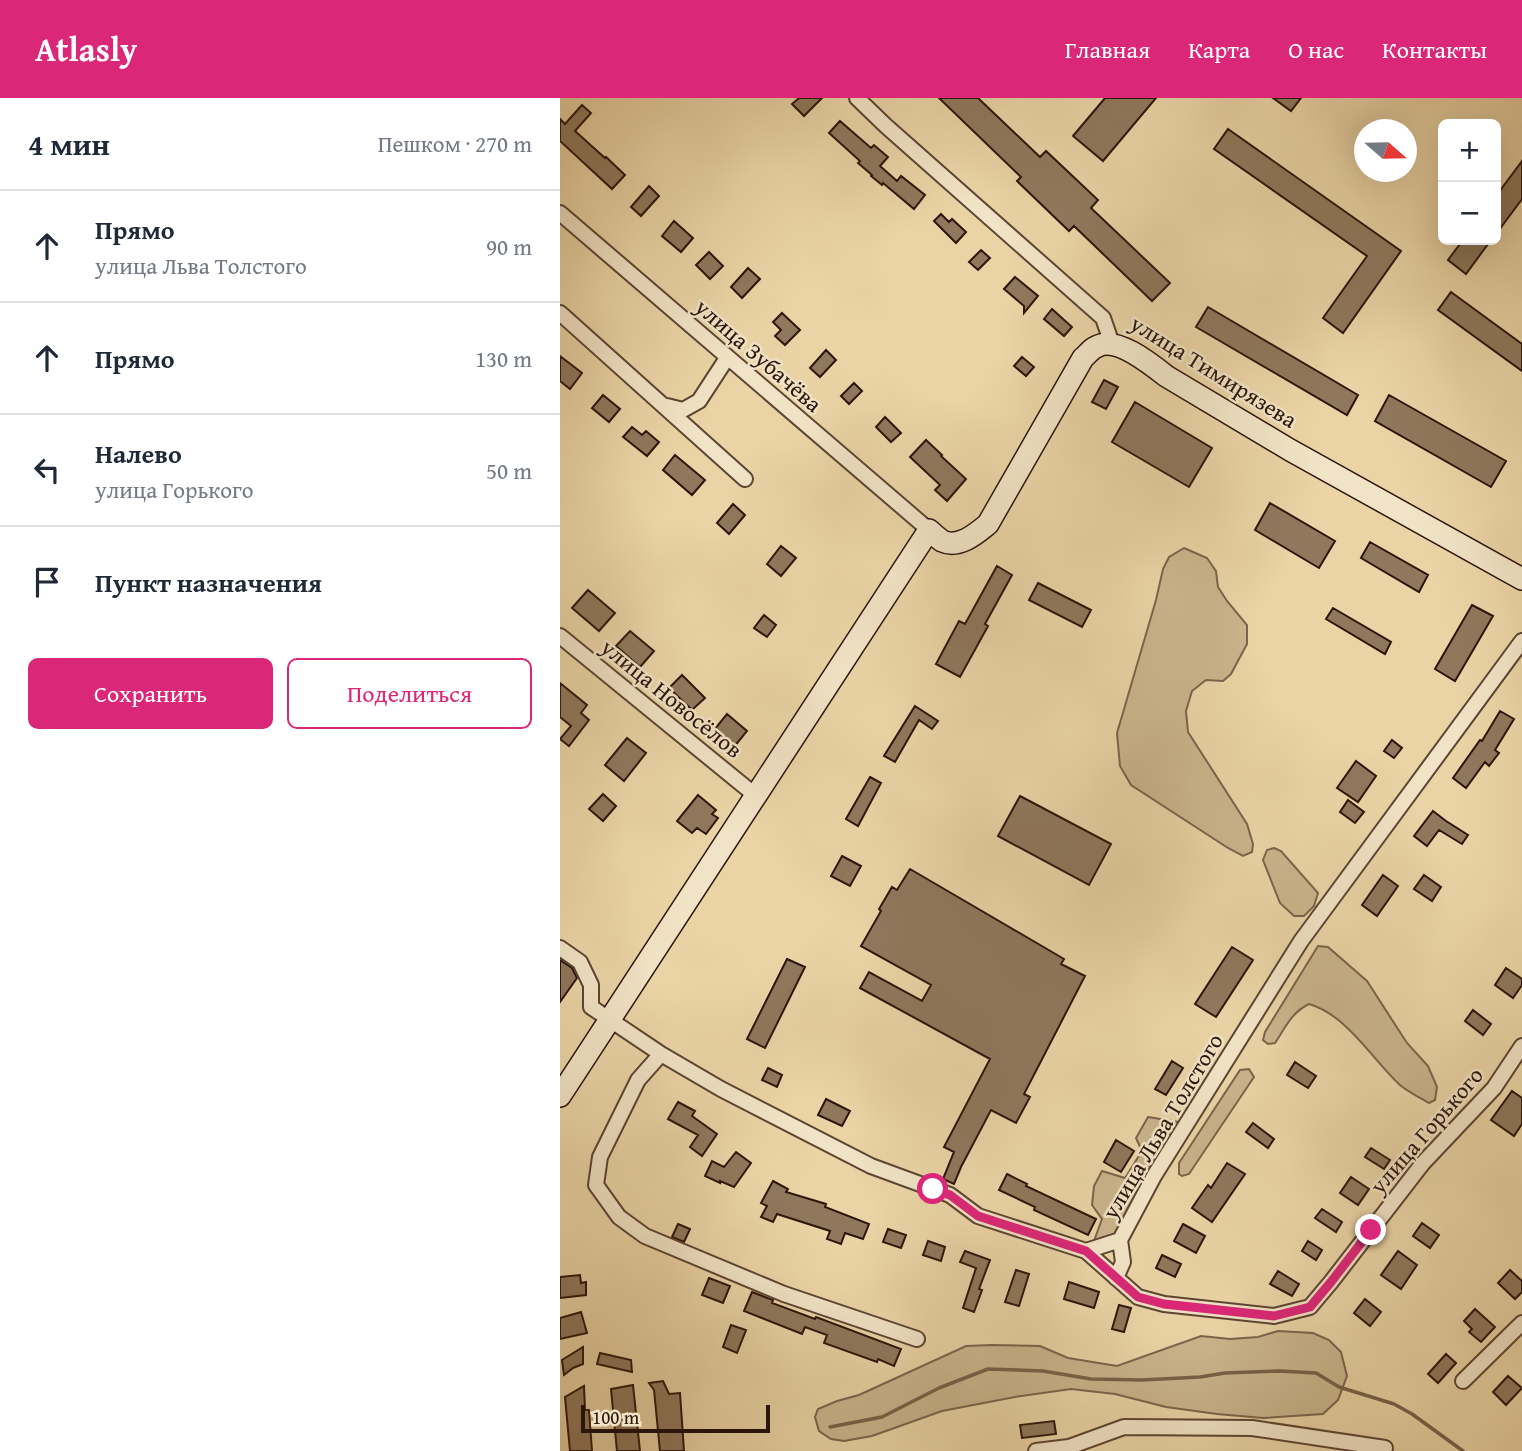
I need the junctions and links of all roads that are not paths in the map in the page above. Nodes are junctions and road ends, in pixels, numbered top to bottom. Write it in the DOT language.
graph roads {
  1 [pos="857,98"];
  2 [pos="560,213"];
  3 [pos="560,313"];
  4 [pos="1112,344"];
  5 [pos="727,358"];
  6 [pos="665,406"];
  7 [pos="745,479"];
  8 [pos="929,530"];
  9 [pos="1522,579"];
  10 [pos="560,636"];
  11 [pos="1522,641"];
  12 [pos="755,795"];
  13 [pos="560,948"];
  14 [pos="610,1021"];
  15 [pos="1522,1046"];
  16 [pos="660,1054"];
  17 [pos="560,1096"];
  18 [pos="1120,1240"];
  19 [pos="1086,1251"];
  20 [pos="1116,1278"];
  21 [pos="1522,1323"];
  22 [pos="917,1339"];
  23 [pos="1463,1381"];
  24 [pos="1385,1448"];
  25 [pos="1070,1449"];
  26 [pos="1036,1451"];
  1 -- 4 [label="street, улица Тимирязева"];
  2 -- 5 [label="street, улица Зубачёва"];
  3 -- 6 [label="street"];
  4 -- 8 [label="street"];
  4 -- 9 [label="street, улица Тимирязева"];
  5 -- 6 [label="street"];
  5 -- 8 [label="street, улица Зубачёва"];
  6 -- 7 [label="street"];
  8 -- 12 [label="street"];
  10 -- 12 [label="street, улица Новосёлов"];
  11 -- 18 [label="street, улица Льва Толстого"];
  12 -- 14 [label="street"];
  13 -- 14 [label="street"];
  14 -- 16 [label="street"];
  14 -- 17 [label="street"];
  15 -- 20 [label="street, улица Горького"];
  16 -- 19 [label="street"];
  16 -- 22 [label="street"];
  18 -- 19 [label="street, улица Льва Толстого"];
  18 -- 20 [label="street"];
  19 -- 20 [label="street"];
  21 -- 23 [label="street"];
  24 -- 25 [label="street"];
  25 -- 26 [label="street"];
}
